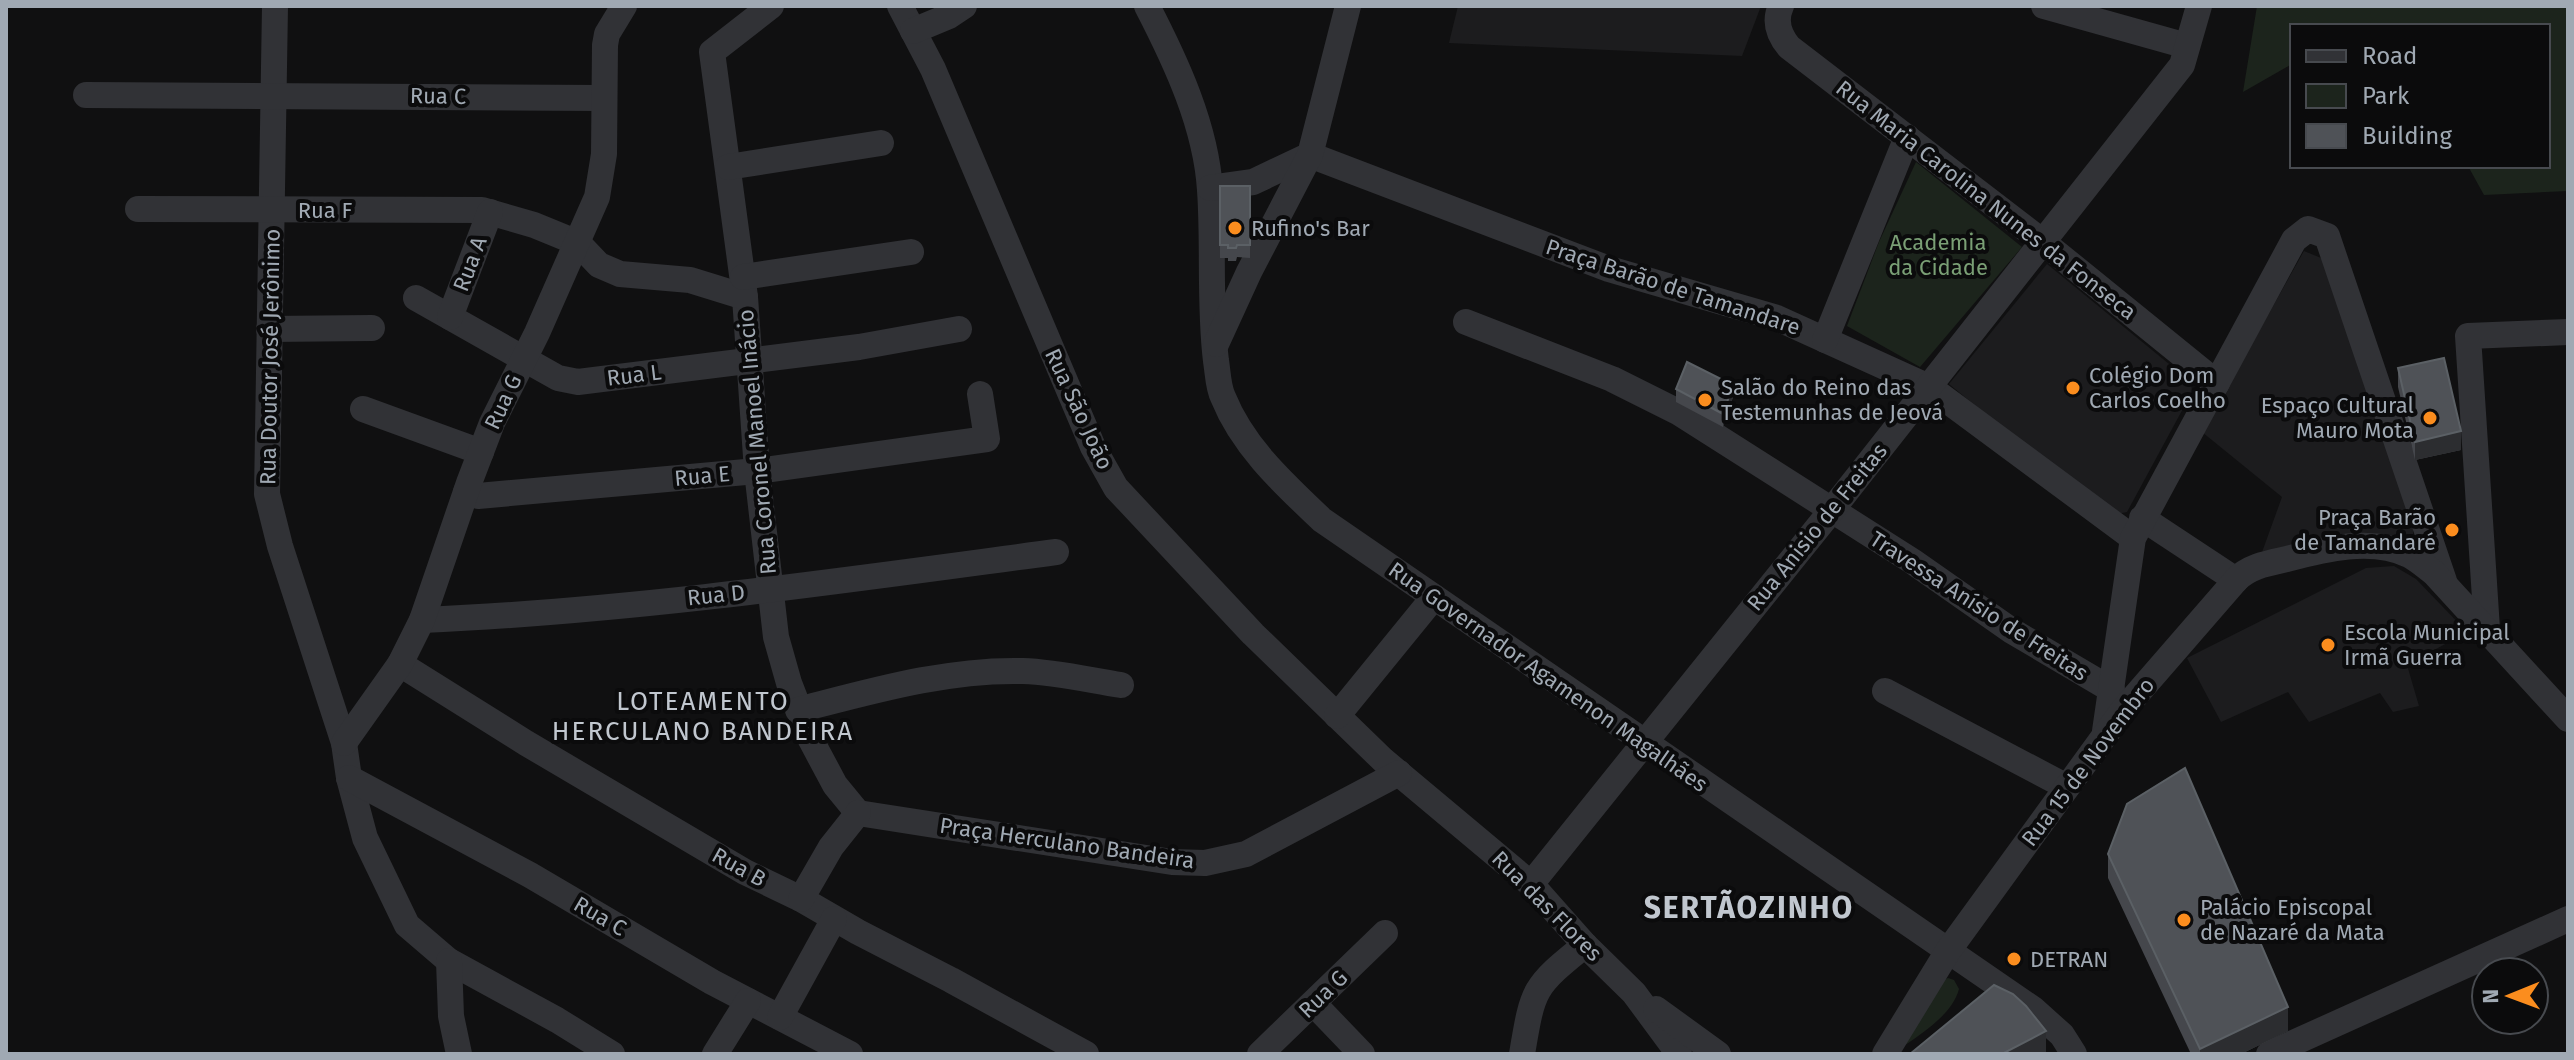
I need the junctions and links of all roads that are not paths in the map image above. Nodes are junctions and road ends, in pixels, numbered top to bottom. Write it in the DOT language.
graph roads {
  1 [pos="275,6"];
  2 [pos="624,6"];
  3 [pos="771,6"];
  4 [pos="900,6"];
  5 [pos="964,6"];
  6 [pos="1147,6"];
  7 [pos="1348,6"];
  8 [pos="1781,6"];
  9 [pos="2044,6"];
  10 [pos="2199,6"];
  11 [pos="913,31"];
  12 [pos="2187,46"];
  13 [pos="86,95"];
  14 [pos="273,95"];
  15 [pos="603,98"];
  16 [pos="1907,137"];
  17 [pos="881,143"];
  18 [pos="1310,155"];
  19 [pos="728,167"];
  20 [pos="1210,188"];
  21 [pos="138,209"];
  22 [pos="273,210"];
  23 [pos="477,211"];
  24 [pos="2043,242"];
  25 [pos="578,243"];
  26 [pos="911,252"];
  27 [pos="744,287"];
  28 [pos="416,298"];
  29 [pos="450,317"];
  30 [pos="1466,322"];
  31 [pos="372,328"];
  32 [pos="269,329"];
  33 [pos="959,329"];
  34 [pos="2568,332"];
  35 [pos="1825,340"];
  36 [pos="1215,348"];
  37 [pos="523,358"];
  38 [pos="750,361"];
  39 [pos="2217,383"];
  40 [pos="1929,387"];
  41 [pos="980,394"];
  42 [pos="363,409"];
  43 [pos="481,452"];
  44 [pos="757,471"];
  45 [pos="466,492"];
  46 [pos="1831,511"];
  47 [pos="2138,528"];
  48 [pos="1056,552"];
  49 [pos="2236,580"];
  50 [pos="2446,585"];
  51 [pos="770,590"];
  52 [pos="1434,597"];
  53 [pos="422,620"];
  54 [pos="2487,629"];
  55 [pos="400,664"];
  56 [pos="1121,685"];
  57 [pos="2112,690"];
  58 [pos="1885,691"];
  59 [pos="798,710"];
  60 [pos="1337,716"];
  61 [pos="2568,719"];
  62 [pos="2105,735"];
  63 [pos="1643,742"];
  64 [pos="344,743"];
  65 [pos="1399,773"];
  66 [pos="349,778"];
  67 [pos="2067,787"];
  68 [pos="858,813"];
  69 [pos="1531,884"];
  70 [pos="801,899"];
  71 [pos="834,919"];
  72 [pos="2568,919"];
  73 [pos="1385,933"];
  74 [pos="1585,945"];
  75 [pos="1948,951"];
  76 [pos="449,961"];
  77 [pos="1996,984"];
  78 [pos="1634,993"];
  79 [pos="748,1001"];
  80 [pos="1314,1004"];
  81 [pos="1974,1004"];
  82 [pos="780,1017"];
  83 [pos="2300,1047"];
  84 [pos="459,1054"];
  85 [pos="612,1054"];
  86 [pos="715,1054"];
  87 [pos="850,1054"];
  88 [pos="1086,1054"];
  89 [pos="1260,1054"];
  90 [pos="1362,1054"];
  91 [pos="1522,1054"];
  92 [pos="1679,1054"];
  93 [pos="1718,1054"];
  94 [pos="1885,1054"];
  95 [pos="2074,1054"];
  96 [pos="2269,1054"];
  1 -- 14 [label="street, Rua Doutor José Jerônimo"];
  2 -- 15 [label="street, Rua G"];
  3 -- 19 [label="street, Rua Coronel Manoel Inácio"];
  4 -- 11 [label="street, Rua São João"];
  5 -- 11 [label="street"];
  6 -- 20 [label="street, Rua Governador Agamenon Magalhães"];
  7 -- 18 [label="street"];
  8 -- 16 [label="street, Rua Maria Carolina Nunes da Fonseca"];
  9 -- 12 [label="street"];
  10 -- 12 [label="street, Rua Anisio de Freitas"];
  11 -- 60 [label="street, Rua São João"];
  12 -- 24 [label="street, Rua Anisio de Freitas"];
  13 -- 14 [label="street, Rua C"];
  14 -- 15 [label="street, Rua C"];
  14 -- 22 [label="street, Rua Doutor José Jerônimo"];
  15 -- 25 [label="street, Rua G"];
  16 -- 24 [label="street, Rua Maria Carolina Nunes da Fonseca"];
  16 -- 35 [label="street"];
  17 -- 19 [label="street"];
  18 -- 20 [label="street"];
  18 -- 35 [label="street, Praça Barão de Tamandare"];
  18 -- 36 [label="street"];
  19 -- 27 [label="street, Rua Coronel Manoel Inácio"];
  20 -- 36 [label="street, Rua Governador Agamenon Magalhães"];
  21 -- 22 [label="street, Rua F"];
  22 -- 23 [label="street, Rua F"];
  22 -- 32 [label="street, Rua Doutor José Jerônimo"];
  23 -- 25 [label="street, Rua F"];
  23 -- 29 [label="street, Rua A"];
  24 -- 39 [label="street, Rua Maria Carolina Nunes da Fonseca"];
  24 -- 40 [label="street, Rua Anisio de Freitas"];
  25 -- 27 [label="street"];
  25 -- 37 [label="street, Rua G"];
  26 -- 27 [label="street"];
  27 -- 38 [label="street, Rua Coronel Manoel Inácio"];
  28 -- 29 [label="street"];
  29 -- 37 [label="street"];
  30 -- 46 [label="street, Travessa Anísio de Freitas"];
  31 -- 32 [label="street"];
  32 -- 64 [label="street, Rua Doutor José Jerônimo"];
  33 -- 38 [label="street"];
  34 -- 54 [label="street"];
  35 -- 40 [label="street, Praça Barão de Tamandare"];
  36 -- 52 [label="street, Rua Governador Agamenon Magalhães"];
  37 -- 38 [label="street, Rua L"];
  37 -- 43 [label="street, Rua G"];
  38 -- 44 [label="street, Rua Coronel Manoel Inácio"];
  39 -- 47 [label="street"];
  39 -- 50 [label="street"];
  40 -- 46 [label="street, Rua Anisio de Freitas"];
  40 -- 47 [label="street, Praça Barão de Tamandare"];
  41 -- 44 [label="street, Rua E"];
  42 -- 43 [label="street"];
  43 -- 45 [label="street, Rua G"];
  44 -- 45 [label="street, Rua E"];
  44 -- 51 [label="street, Rua Coronel Manoel Inácio"];
  45 -- 53 [label="street, Rua G"];
  46 -- 57 [label="street, Travessa Anísio de Freitas"];
  46 -- 63 [label="street, Rua Anisio de Freitas"];
  47 -- 49 [label="street, Praça Barão de Tamandare"];
  47 -- 57 [label="street"];
  48 -- 51 [label="street, Rua D"];
  49 -- 50 [label="street"];
  49 -- 62 [label="street, Rua 15 de Novembro"];
  50 -- 54 [label="street"];
  51 -- 53 [label="street, Rua D"];
  51 -- 59 [label="street, Rua Coronel Manoel Inácio"];
  52 -- 60 [label="street"];
  52 -- 63 [label="street, Rua Governador Agamenon Magalhães"];
  53 -- 55 [label="street, Rua G"];
  54 -- 61 [label="street"];
  55 -- 64 [label="street, Rua G"];
  55 -- 70 [label="street, Rua B"];
  56 -- 59 [label="street"];
  57 -- 62 [label="street"];
  58 -- 67 [label="street"];
  59 -- 68 [label="street, Rua Coronel Manoel Inácio"];
  60 -- 65 [label="street, Rua São João"];
  62 -- 67 [label="street, Rua 15 de Novembro"];
  63 -- 69 [label="street, Rua Anisio de Freitas"];
  63 -- 75 [label="street, Rua Governador Agamenon Magalhães"];
  64 -- 66 [label="street, Rua Doutor José Jerônimo"];
  65 -- 68 [label="street, Praça Herculano Bandeira"];
  65 -- 69 [label="street, Rua das Flores"];
  66 -- 76 [label="street, Rua Doutor José Jerônimo"];
  66 -- 79 [label="street, Rua C"];
  67 -- 75 [label="street, Rua 15 de Novembro"];
  68 -- 70 [label="street"];
  69 -- 74 [label="street, Rua das Flores"];
  70 -- 71 [label="street, Rua B"];
  71 -- 82 [label="street"];
  71 -- 88 [label="street, Rua B"];
  72 -- 83 [label="street"];
  73 -- 80 [label="street, Rua G"];
  74 -- 78 [label="street, Rua das Flores"];
  74 -- 91 [label="street"];
  75 -- 77 [label="street, Rua Governador Agamenon Magalhães"];
  75 -- 94 [label="street, Rua 15 de Novembro"];
  76 -- 84 [label="street"];
  76 -- 85 [label="street"];
  77 -- 81 [label="street"];
  77 -- 95 [label="street, Rua Governador Agamenon Magalhães"];
  78 -- 92 [label="street, Rua das Flores"];
  78 -- 93 [label="street"];
  79 -- 82 [label="street, Rua C"];
  79 -- 86 [label="street"];
  80 -- 89 [label="street, Rua G"];
  80 -- 90 [label="street"];
  82 -- 87 [label="street, Rua C"];
  83 -- 96 [label="street"];
}
